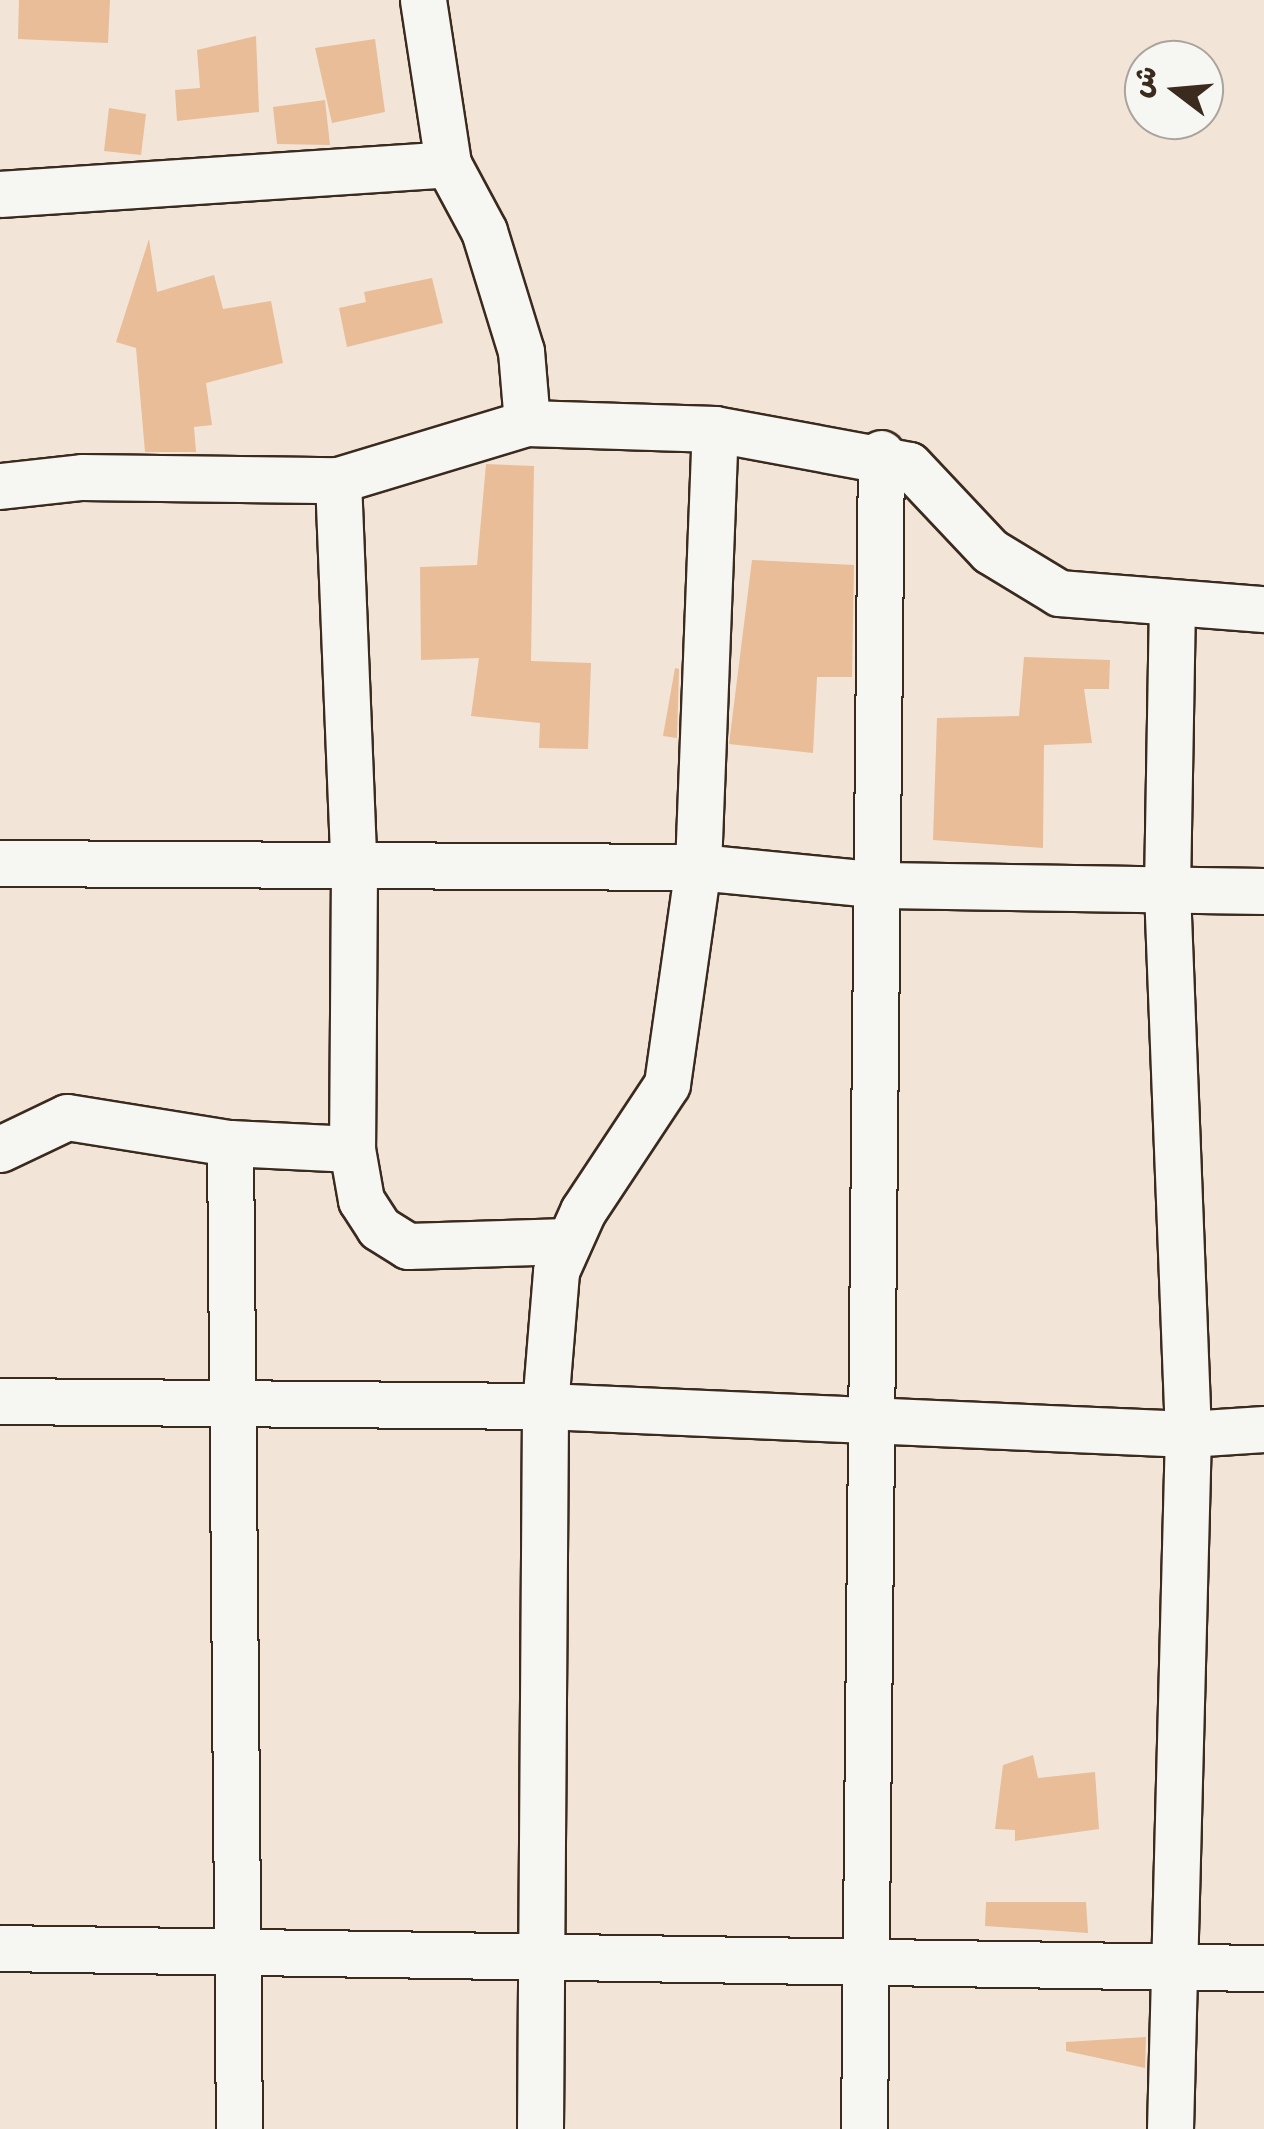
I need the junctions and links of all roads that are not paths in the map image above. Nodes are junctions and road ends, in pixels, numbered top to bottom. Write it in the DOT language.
graph roads {
  1 [pos="423,0"];
  2 [pos="448,164"];
  3 [pos="0,194"];
  4 [pos="527,423"];
  5 [pos="715,429"];
  6 [pos="881,454"];
  7 [pos="338,480"];
  8 [pos="0,486"];
  9 [pos="1172,604"];
  10 [pos="1264,609"];
  11 [pos="0,863"];
  12 [pos="698,867"];
  13 [pos="354,870"];
  14 [pos="883,885"];
  15 [pos="1167,889"];
  16 [pos="1264,891"];
  17 [pos="230,1142"];
  18 [pos="0,1149"];
  19 [pos="352,1149"];
  20 [pos="568,1241"];
  21 [pos="0,1401"];
  22 [pos="230,1403"];
  23 [pos="545,1406"];
  24 [pos="869,1421"];
  25 [pos="1264,1429"];
  26 [pos="1188,1434"];
  27 [pos="0,1948"];
  28 [pos="238,1951"];
  29 [pos="540,1961"];
  30 [pos="870,1965"];
  31 [pos="1264,1968"];
  32 [pos="1175,1970"];
  33 [pos="239,2129"];
  34 [pos="540,2129"];
  35 [pos="864,2129"];
  36 [pos="1170,2129"];
  1 -- 2 [label="street"];
  2 -- 3 [label="street"];
  2 -- 4 [label="street"];
  4 -- 5 [label="street"];
  4 -- 7 [label="street"];
  5 -- 6 [label="street"];
  5 -- 12 [label="street"];
  6 -- 9 [label="street"];
  6 -- 14 [label="street"];
  7 -- 8 [label="street"];
  7 -- 13 [label="street"];
  9 -- 10 [label="street"];
  9 -- 15 [label="street"];
  11 -- 13 [label="street"];
  12 -- 13 [label="street"];
  12 -- 14 [label="street"];
  12 -- 20 [label="street"];
  13 -- 19 [label="street"];
  14 -- 15 [label="street"];
  14 -- 24 [label="street"];
  15 -- 16 [label="street"];
  15 -- 26 [label="street"];
  17 -- 18 [label="street"];
  17 -- 19 [label="street"];
  17 -- 22 [label="street"];
  19 -- 20 [label="street"];
  20 -- 23 [label="street"];
  21 -- 22 [label="street"];
  22 -- 23 [label="street"];
  22 -- 28 [label="street"];
  23 -- 24 [label="street"];
  23 -- 29 [label="street"];
  24 -- 26 [label="street"];
  24 -- 30 [label="street"];
  25 -- 26 [label="street"];
  26 -- 32 [label="street"];
  27 -- 28 [label="street"];
  28 -- 29 [label="street"];
  28 -- 33 [label="street"];
  29 -- 30 [label="street"];
  29 -- 34 [label="street"];
  30 -- 32 [label="street"];
  30 -- 35 [label="street"];
  31 -- 32 [label="street"];
  32 -- 36 [label="street"];
}
